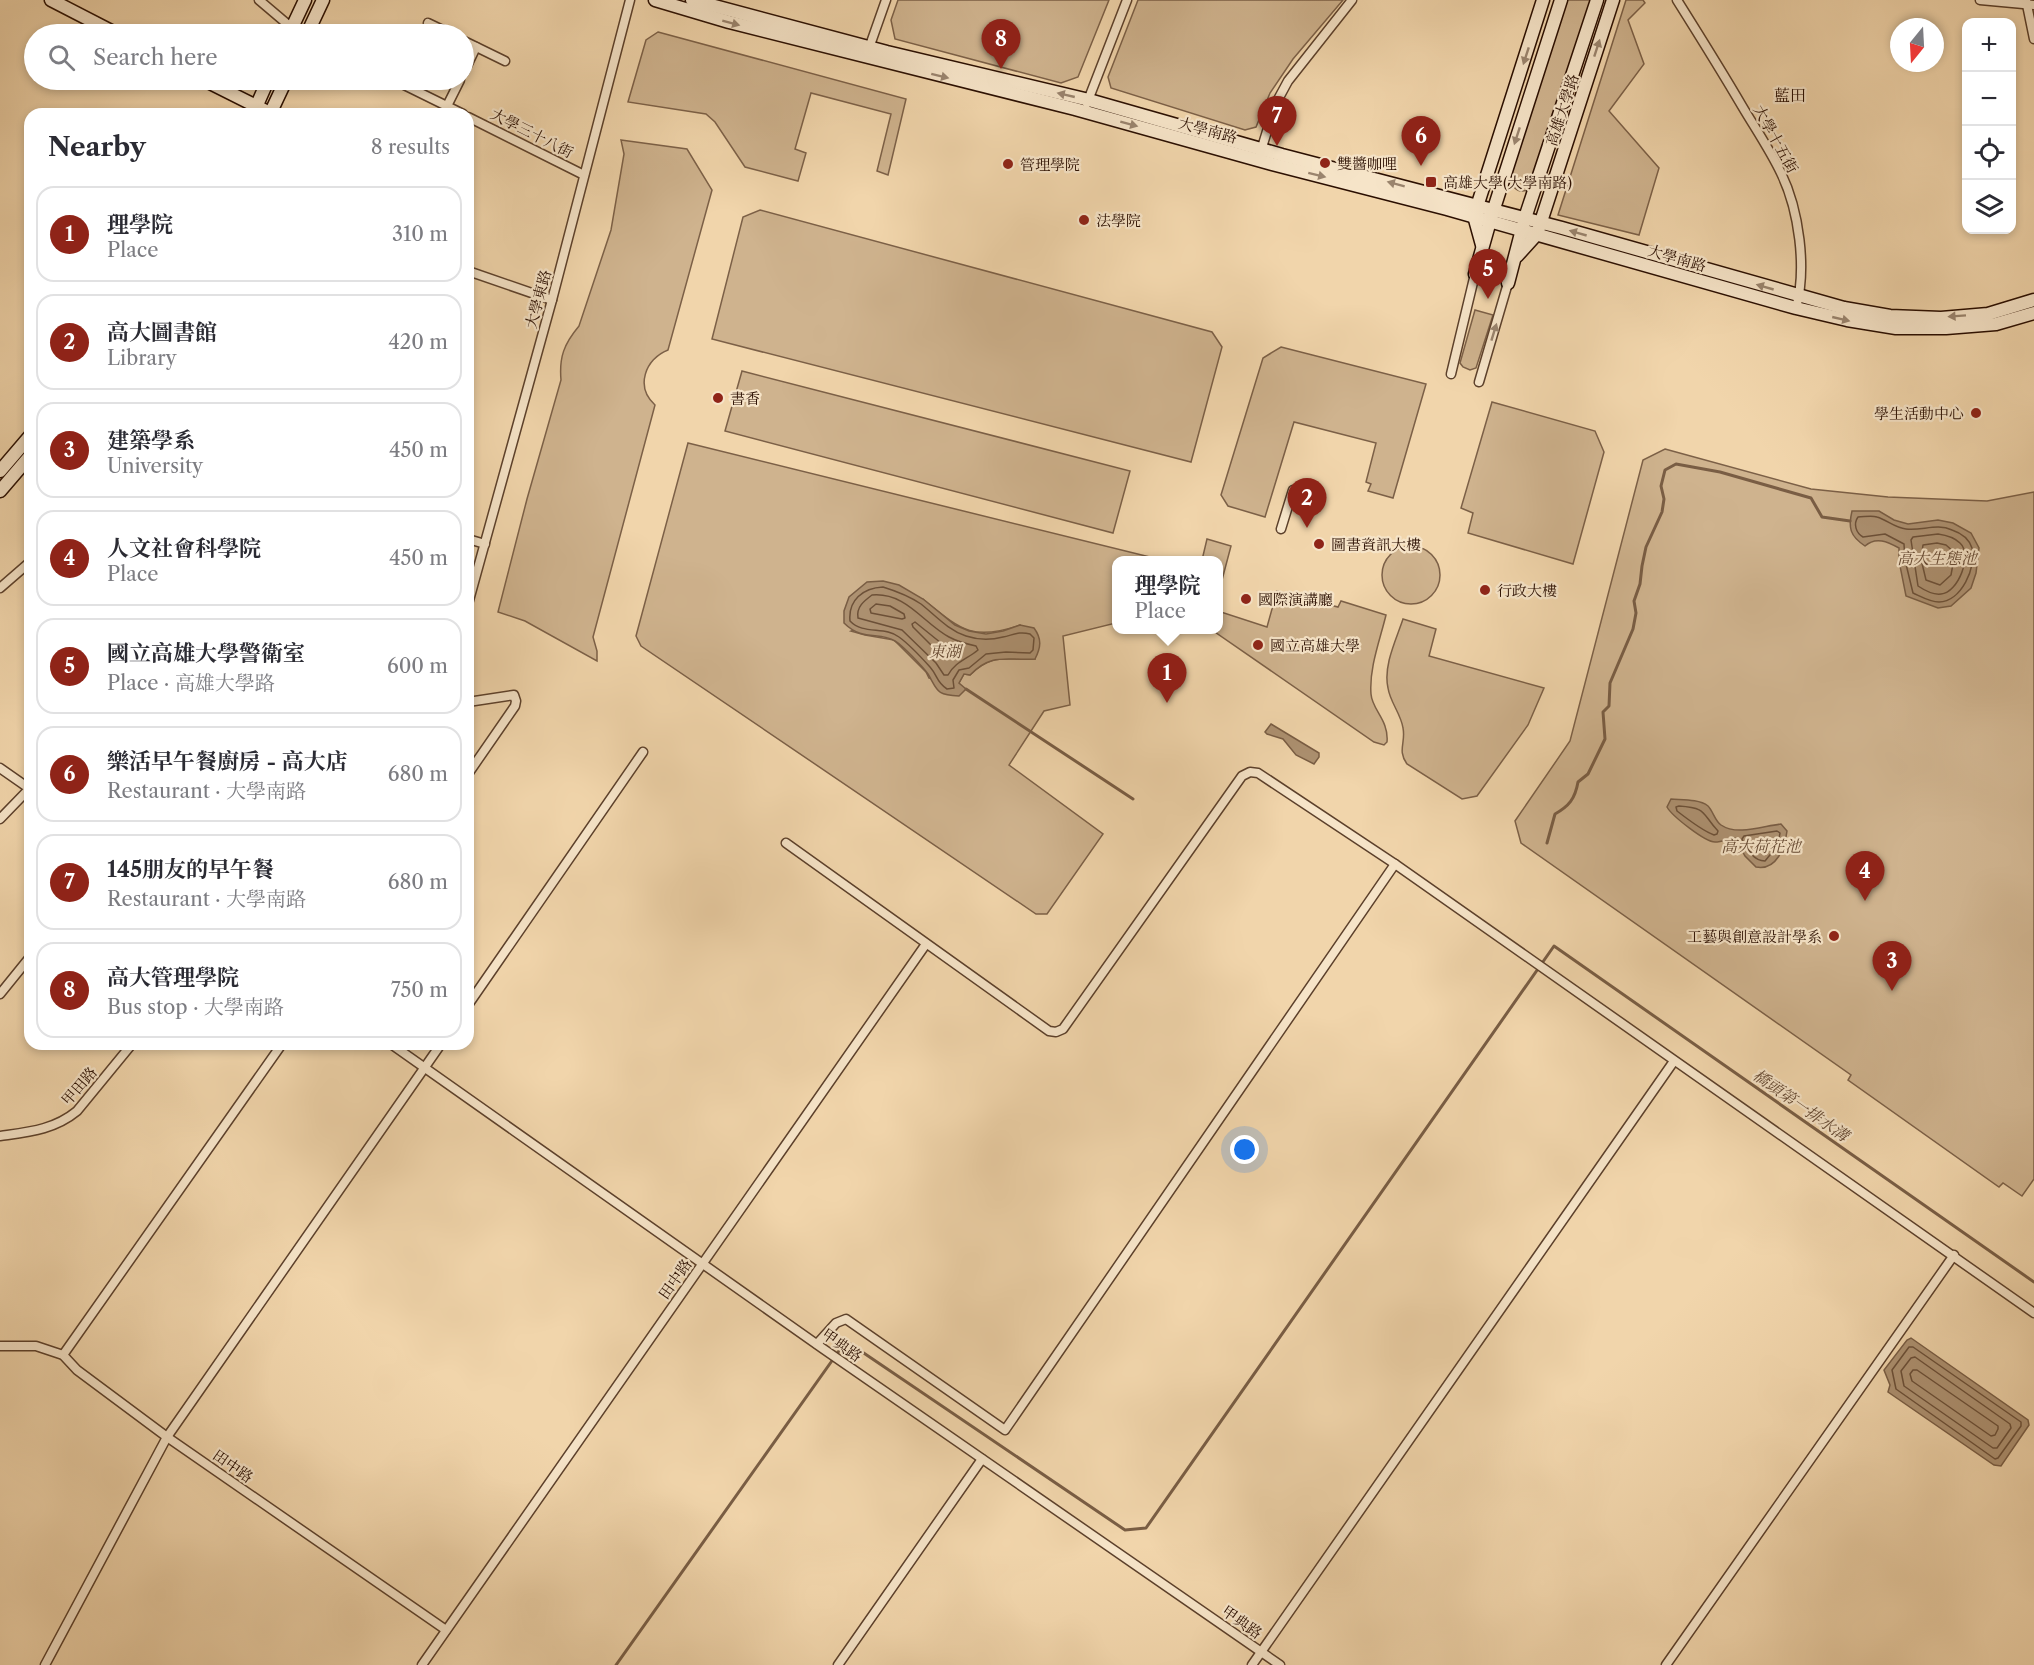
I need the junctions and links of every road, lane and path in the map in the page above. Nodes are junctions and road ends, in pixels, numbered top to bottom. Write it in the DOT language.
graph roads {
  1 [pos="51,0"];
  2 [pos="259,0"];
  3 [pos="305,0"];
  4 [pos="323,0"];
  5 [pos="630,0"];
  6 [pos="655,0"];
  7 [pos="692,0"];
  8 [pos="886,0"];
  9 [pos="1127,0"];
  10 [pos="1352,0"];
  11 [pos="1543,0"];
  12 [pos="1561,0"];
  13 [pos="1597,0"];
  14 [pos="1613,0"];
  15 [pos="1677,0"];
  16 [pos="1980,0"];
  17 [pos="2029,4"];
  18 [pos="98,24"];
  19 [pos="284,24"];
  20 [pos="294,24"];
  21 [pos="311,24"];
  22 [pos="2034,39"];
  23 [pos="476,46"];
  24 [pos="474,50"];
  25 [pos="867,52"];
  26 [pos="506,61"];
  27 [pos="221,90"];
  28 [pos="263,90"];
  29 [pos="281,90"];
  30 [pos="414,90"];
  31 [pos="455,90"];
  32 [pos="447,106"];
  33 [pos="1086,106"];
  34 [pos="251,108"];
  35 [pos="255,108"];
  36 [pos="272,108"];
  37 [pos="451,108"];
  38 [pos="474,120"];
  39 [pos="1260,154"];
  40 [pos="584,175"];
  41 [pos="1476,211"];
  42 [pos="1492,215"];
  43 [pos="1524,224"];
  44 [pos="1539,229"];
  45 [pos="1482,246"];
  46 [pos="1516,257"];
  47 [pos="474,273"];
  48 [pos="1475,274"];
  49 [pos="1508,283"];
  50 [pos="552,300"];
  51 [pos="2034,300"];
  52 [pos="1797,302"];
  53 [pos="2034,313"];
  54 [pos="1451,374"];
  55 [pos="1479,382"];
  56 [pos="24,443"];
  57 [pos="24,463"];
  58 [pos="0,471"];
  59 [pos="0,490"];
  60 [pos="1293,490"];
  61 [pos="1281,529"];
  62 [pos="474,541"];
  63 [pos="485,544"];
  64 [pos="24,567"];
  65 [pos="474,583"];
  66 [pos="0,588"];
  67 [pos="474,701"];
  68 [pos="644,752"];
  69 [pos="474,765"];
  70 [pos="0,768"];
  71 [pos="24,785"];
  72 [pos="24,795"];
  73 [pos="0,819"];
  74 [pos="786,843"];
  75 [pos="1395,864"];
  76 [pos="926,944"];
  77 [pos="24,964"];
  78 [pos="0,994"];
  79 [pos="474,996"];
  80 [pos="127,1050"];
  81 [pos="278,1050"];
  82 [pos="400,1050"];
  83 [pos="437,1050"];
  84 [pos="1674,1061"];
  85 [pos="425,1068"];
  86 [pos="0,1136"];
  87 [pos="1954,1255"];
  88 [pos="703,1264"];
  89 [pos="2034,1313"];
  90 [pos="0,1346"];
  91 [pos="820,1346"];
  92 [pos="63,1355"];
  93 [pos="168,1437"];
  94 [pos="982,1459"];
  95 [pos="446,1630"];
  96 [pos="1262,1652"];
  97 [pos="45,1665"];
  98 [pos="422,1665"];
  99 [pos="838,1665"];
  100 [pos="1252,1665"];
  101 [pos="1280,1665"];
  102 [pos="1666,1665"];
  1 -- 18 [label="street"];
  2 -- 19 [label="street"];
  3 -- 20 [label="street"];
  4 -- 21 [label="street"];
  5 -- 40 [label="street, 大學東路"];
  6 -- 25 [label="street, 大學南路, one-way"];
  7 -- 25 [label="street, 大學南路"];
  8 -- 25 [label="street"];
  9 -- 33 [label="street"];
  10 -- 39 [label="street"];
  11 -- 41 [label="street, one-way"];
  12 -- 42 [label="street, one-way"];
  13 -- 43 [label="street, 高雄大學路"];
  44 -- 14 [label="street, 高雄大學路, one-way"];
  15 -- 52 [label="street, 大學十五街"];
  16 -- 17 [label="street"];
  17 -- 22 [label="street"];
  23 -- 24 [label="street"];
  23 -- 26 [label="street"];
  25 -- 33 [label="street, 大學南路"];
  27 -- 34 [label="street"];
  28 -- 35 [label="street"];
  29 -- 36 [label="street"];
  30 -- 32 [label="street"];
  31 -- 32 [label="street"];
  32 -- 37 [label="street"];
  33 -- 39 [label="street, 大學南路"];
  38 -- 40 [label="street, 大學三十八街"];
  39 -- 41 [label="street, 大學南路"];
  40 -- 50 [label="street, 大學東路"];
  41 -- 42 [label="street, 大學南路"];
  41 -- 45 [label="street"];
  42 -- 43 [label="street, 大學南路"];
  42 -- 45 [label="street"];
  43 -- 44 [label="street, 大學南路"];
  43 -- 46 [label="street, 高雄大學路"];
  44 -- 46 [label="street, 高雄大學路"];
  44 -- 52 [label="street, 大學南路"];
  45 -- 48 [label="street"];
  46 -- 49 [label="street, 高雄大學路"];
  47 -- 50 [label="street"];
  48 -- 54 [label="street"];
  55 -- 49 [label="street, one-way"];
  50 -- 63 [label="street, 大學東路"];
  51 -- 52 [label="street, 大學南路, one-way"];
  52 -- 53 [label="street, 大學南路, one-way"];
  56 -- 58 [label="street"];
  57 -- 59 [label="street"];
  60 -- 61 [label="street"];
  62 -- 63 [label="street"];
  63 -- 65 [label="street, 大學東路"];
  64 -- 66 [label="street"];
  67 -- 69 [label="street"];
  68 -- 79 [label="street"];
  70 -- 71 [label="street"];
  72 -- 73 [label="street"];
  74 -- 76 [label="street"];
  75 -- 76 [label="street"];
  75 -- 84 [label="street"];
  75 -- 91 [label="street"];
  76 -- 88 [label="street, 田中路"];
  77 -- 78 [label="street"];
  80 -- 86 [label="street, 甲田路"];
  81 -- 92 [label="street"];
  82 -- 85 [label="street, 甲典路"];
  83 -- 85 [label="street"];
  84 -- 87 [label="street"];
  84 -- 96 [label="street"];
  85 -- 88 [label="street, 甲典路"];
  85 -- 93 [label="street"];
  87 -- 89 [label="street"];
  87 -- 102 [label="street"];
  88 -- 91 [label="street, 甲典路"];
  88 -- 95 [label="street, 田中路"];
  90 -- 92 [label="street, 田中路"];
  91 -- 94 [label="street, 甲典路"];
  92 -- 93 [label="street, 田中路"];
  93 -- 95 [label="street, 田中路"];
  93 -- 97 [label="street"];
  94 -- 96 [label="street, 甲典路"];
  94 -- 99 [label="street"];
  95 -- 98 [label="street, 田中路"];
  96 -- 100 [label="street"];
  96 -- 101 [label="street, 甲典路"];
}
